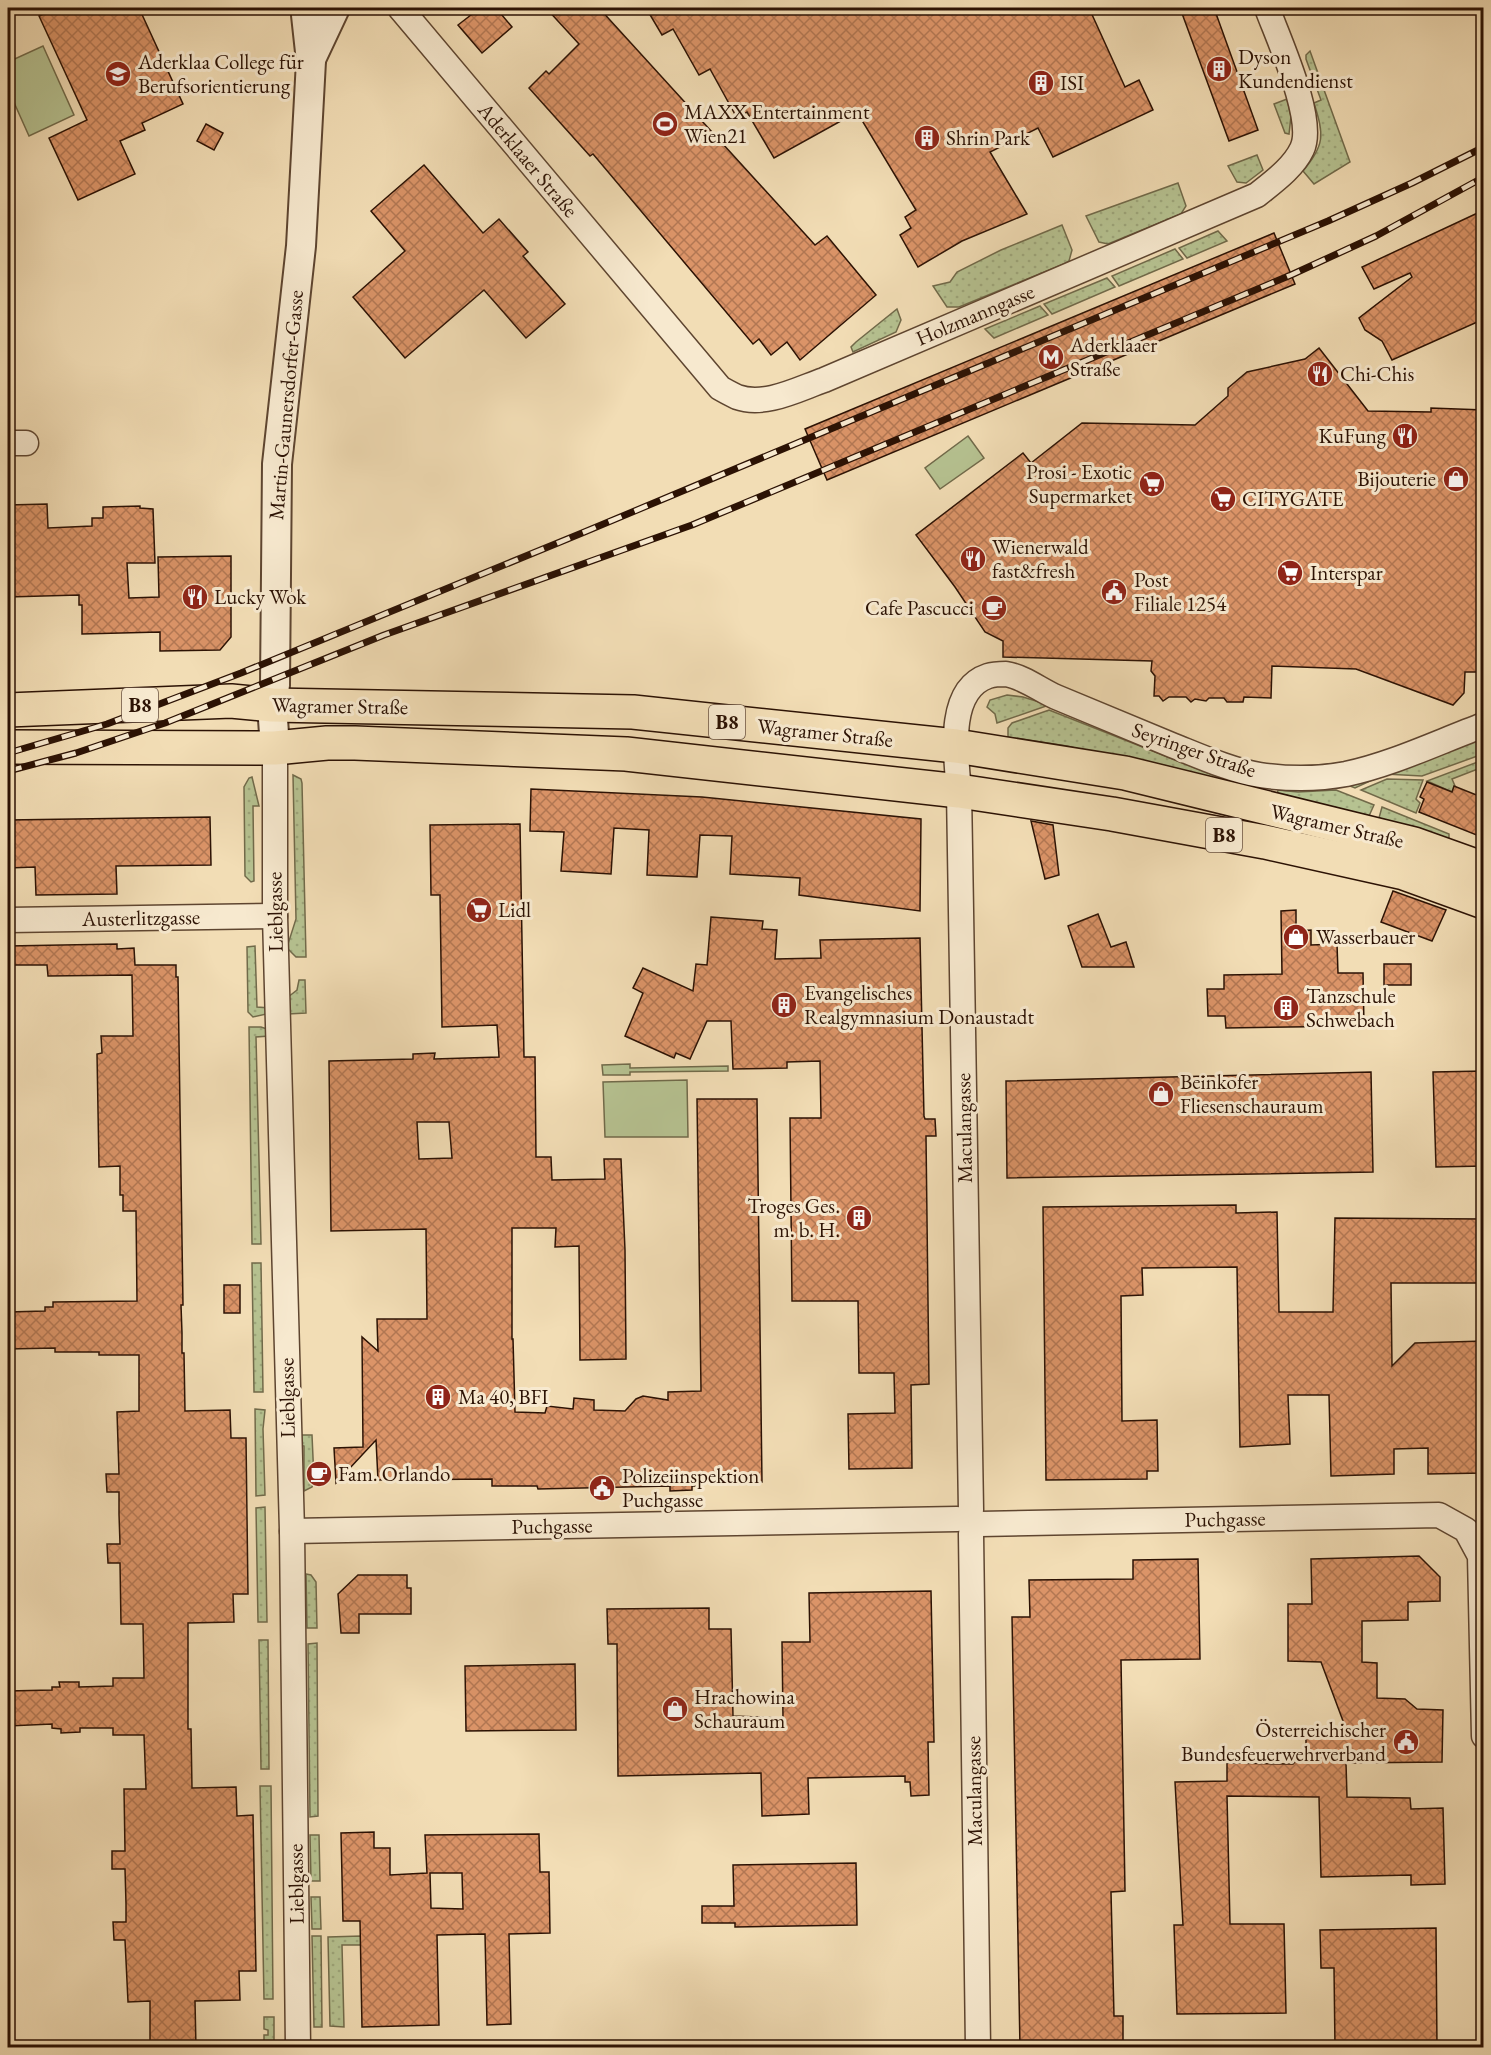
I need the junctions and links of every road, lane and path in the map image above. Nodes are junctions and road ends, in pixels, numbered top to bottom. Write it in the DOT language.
graph roads {
  1 [pos="308,8"];
  2 [pos="335,8"];
  3 [pos="400,8"];
  4 [pos="1267,8"];
  5 [pos="311,61"];
  6 [pos="656,313"];
  7 [pos="272,705"];
  8 [pos="8,710"];
  9 [pos="1484,726"];
  10 [pos="956,746"];
  11 [pos="8,747"];
  12 [pos="275,748"];
  13 [pos="959,791"];
  14 [pos="1484,869"];
  15 [pos="1484,902"];
  16 [pos="275,916"];
  17 [pos="8,920"];
  18 [pos="970,1522"];
  19 [pos="292,1531"];
  20 [pos="1484,1736"];
  21 [pos="298,2048"];
  22 [pos="978,2048"];
  1 -- 5 [label="street, Martin-Gaunersdorfer-Gasse"];
  2 -- 5 [label="street, Martin-Gaunersdorfer-Gasse"];
  3 -- 6 [label="street, Aderklaaer Straße"];
  4 -- 6 [label="street, Holzmanngasse"];
  5 -- 7 [label="street, Martin-Gaunersdorfer-Gasse"];
  7 -- 8 [label="main road, Wagramer Straße / B8"];
  7 -- 10 [label="main road, Wagramer Straße / B8"];
  7 -- 12 [label="street, Martin-Gaunersdorfer-Gasse"];
  9 -- 10 [label="street, Seyringer Straße"];
  10 -- 13 [label="street, Maculangasse"];
  10 -- 14 [label="main road, Wagramer Straße / B8"];
  11 -- 12 [label="main road, Wagramer Straße / B8"];
  12 -- 13 [label="main road, Wagramer Straße / B8"];
  12 -- 16 [label="street, Lieblgasse"];
  13 -- 15 [label="main road, Wagramer Straße / B8"];
  13 -- 18 [label="street, Maculangasse"];
  16 -- 17 [label="street, Austerlitzgasse"];
  16 -- 19 [label="street, Lieblgasse"];
  18 -- 19 [label="street, Puchgasse"];
  18 -- 20 [label="street, Puchgasse"];
  18 -- 22 [label="street, Maculangasse"];
  19 -- 21 [label="street, Lieblgasse"];
}
